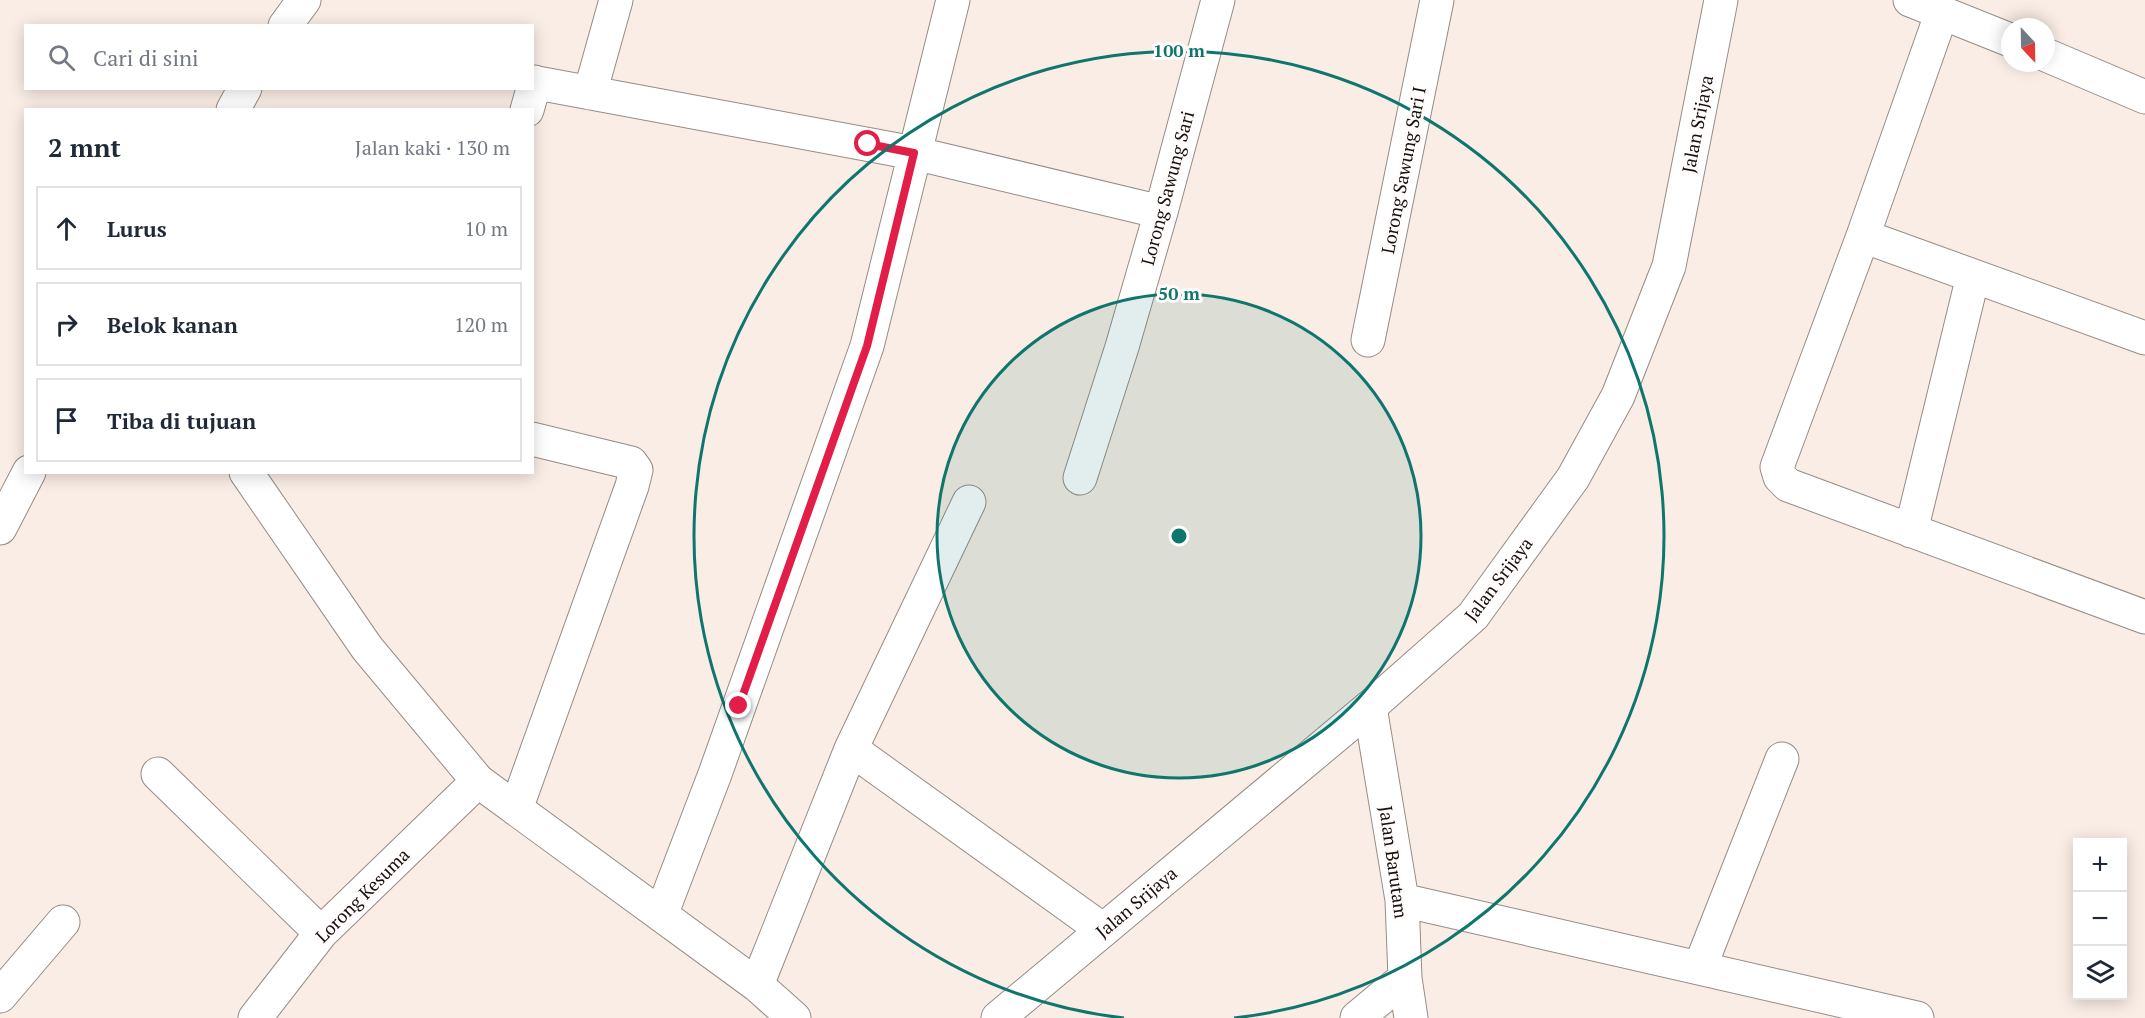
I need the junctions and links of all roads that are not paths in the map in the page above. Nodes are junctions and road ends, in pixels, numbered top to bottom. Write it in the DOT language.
graph roads {
  1 [pos="304,0"];
  2 [pos="616,0"];
  3 [pos="953,0"];
  4 [pos="1218,0"];
  5 [pos="1437,0"];
  6 [pos="1721,0"];
  7 [pos="1910,0"];
  8 [pos="1942,12"];
  9 [pos="286,24"];
  10 [pos="2001,36"];
  11 [pos="2055,59"];
  12 [pos="244,90"];
  13 [pos="531,91"];
  14 [pos="590,93"];
  15 [pos="2145,97"];
  16 [pos="233,108"];
  17 [pos="914,153"];
  18 [pos="1161,213"];
  19 [pos="1863,236"];
  20 [pos="1973,276"];
  21 [pos="2145,338"];
  22 [pos="1368,340"];
  23 [pos="534,439"];
  24 [pos="28,474"];
  25 [pos="247,474"];
  26 [pos="1080,478"];
  27 [pos="969,502"];
  28 [pos="0,528"];
  29 [pos="1911,531"];
  30 [pos="2145,617"];
  31 [pos="1370,707"];
  32 [pos="851,749"];
  33 [pos="1782,759"];
  34 [pos="158,774"];
  35 [pos="478,781"];
  36 [pos="516,809"];
  37 [pos="1402,900"];
  38 [pos="661,915"];
  39 [pos="63,922"];
  40 [pos="1103,930"];
  41 [pos="321,933"];
  42 [pos="1700,967"];
  43 [pos="1406,978"];
  44 [pos="757,985"];
  45 [pos="0,996"];
  46 [pos="255,1018"];
  47 [pos="794,1018"];
  48 [pos="998,1018"];
  49 [pos="1357,1018"];
  50 [pos="1411,1018"];
  51 [pos="1917,1018"];
  1 -- 9 [label="street"];
  2 -- 14 [label="street"];
  3 -- 17 [label="street"];
  4 -- 18 [label="street, Lorong Sawung Sari"];
  5 -- 22 [label="street, Lorong Sawung Sari I"];
  6 -- 31 [label="street, Jalan Srijaya"];
  7 -- 8 [label="street"];
  8 -- 10 [label="street"];
  8 -- 19 [label="street"];
  11 -- 15 [label="street"];
  12 -- 16 [label="street"];
  13 -- 14 [label="street"];
  14 -- 17 [label="street"];
  17 -- 18 [label="street"];
  17 -- 38 [label="street"];
  18 -- 26 [label="street, Lorong Sawung Sari"];
  19 -- 20 [label="street"];
  19 -- 29 [label="street"];
  20 -- 21 [label="street"];
  20 -- 29 [label="street"];
  23 -- 36 [label="street"];
  24 -- 28 [label="street"];
  25 -- 35 [label="street"];
  27 -- 32 [label="street"];
  29 -- 30 [label="street"];
  31 -- 37 [label="street, Jalan Barutam"];
  31 -- 40 [label="street, Jalan Srijaya"];
  32 -- 40 [label="street"];
  32 -- 44 [label="street"];
  33 -- 42 [label="street"];
  34 -- 41 [label="street"];
  35 -- 36 [label="street"];
  35 -- 41 [label="street, Lorong Kesuma"];
  36 -- 38 [label="street"];
  37 -- 42 [label="street"];
  37 -- 43 [label="street, Jalan Barutam"];
  38 -- 44 [label="street"];
  39 -- 45 [label="street"];
  40 -- 48 [label="street, Jalan Srijaya"];
  41 -- 46 [label="street, Lorong Kesuma"];
  42 -- 51 [label="street"];
  43 -- 49 [label="street"];
  43 -- 50 [label="street, Jalan Barutam"];
  44 -- 47 [label="street"];
}
